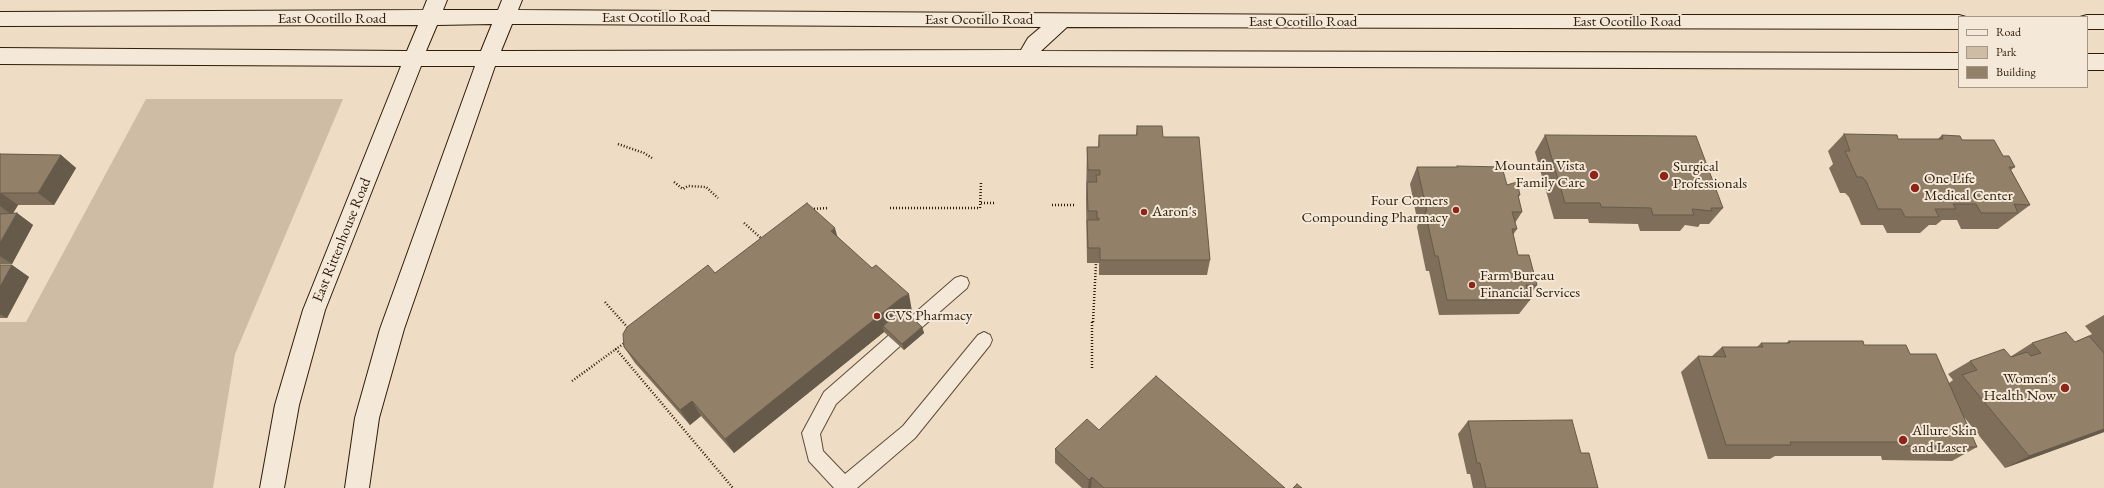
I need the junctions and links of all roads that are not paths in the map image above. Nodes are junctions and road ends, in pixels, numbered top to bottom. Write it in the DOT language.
graph roads {
  1 [pos="437,0"];
  2 [pos="509,9"];
  3 [pos="0,19"];
  4 [pos="429,19"];
  5 [pos="1063,20"];
  6 [pos="1958,22"];
  7 [pos="2088,22"];
  8 [pos="2104,22"];
  9 [pos="0,56"];
  10 [pos="1030,58"];
  11 [pos="413,59"];
  12 [pos="488,59"];
  13 [pos="1958,61"];
  14 [pos="2088,62"];
  15 [pos="2104,62"];
  16 [pos="962,283"];
  17 [pos="914,324"];
  18 [pos="984,340"];
  19 [pos="894,341"];
  20 [pos="272,488"];
  21 [pos="357,488"];
  22 [pos="844,488"];
  1 -- 4 [label="main road, East Rittenhouse Road"];
  2 -- 4 [label="main road, East Ocotillo Road"];
  2 -- 5 [label="main road, East Ocotillo Road"];
  2 -- 12 [label="main road"];
  3 -- 4 [label="main road, East Ocotillo Road"];
  4 -- 11 [label="main road, East Rittenhouse Road"];
  5 -- 6 [label="main road, East Ocotillo Road"];
  5 -- 10 [label="main road"];
  7 -- 8 [label="main road"];
  9 -- 11 [label="main road"];
  10 -- 12 [label="main road"];
  10 -- 13 [label="main road"];
  11 -- 12 [label="main road"];
  11 -- 20 [label="main road, East Rittenhouse Road"];
  12 -- 21 [label="main road"];
  14 -- 15 [label="main road"];
  16 -- 17 [label="lane"];
  18 -- 22 [label="lane"];
  19 -- 22 [label="lane"];
}
